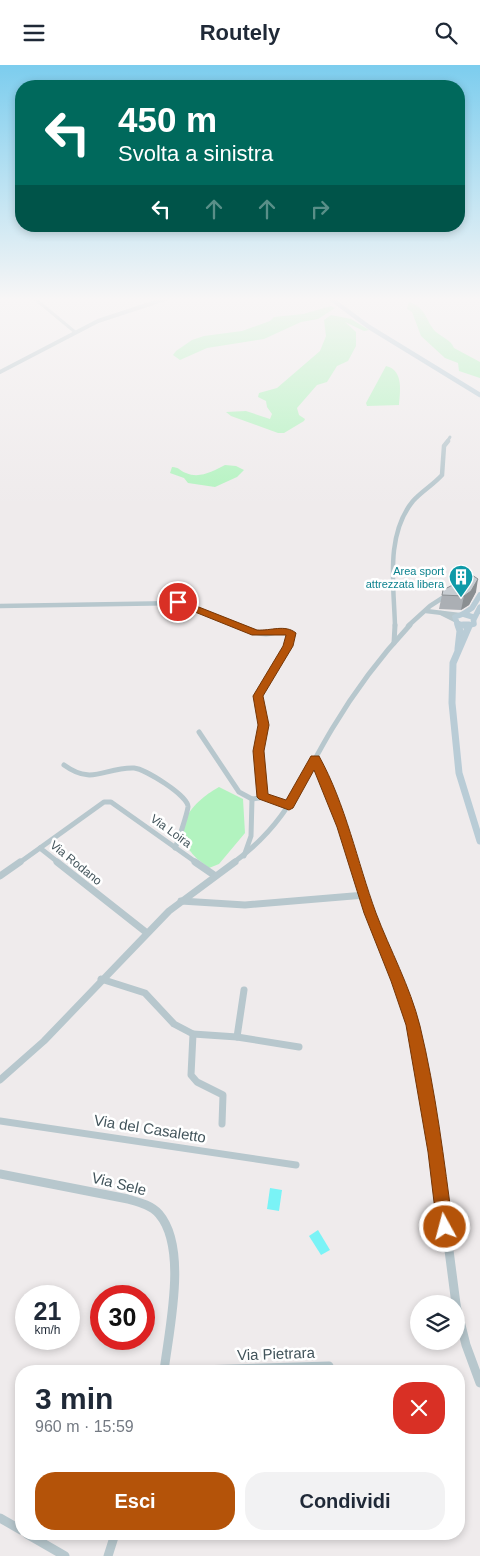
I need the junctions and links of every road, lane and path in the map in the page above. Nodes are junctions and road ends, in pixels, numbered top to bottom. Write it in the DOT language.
graph roads {
  1 [pos="435,368"];
  2 [pos="480,395"];
  3 [pos="450,437"];
  4 [pos="455,591"];
  5 [pos="480,595"];
  6 [pos="0,606"];
  7 [pos="480,607"];
  8 [pos="426,611"];
  9 [pos="458,618"];
  10 [pos="474,619"];
  11 [pos="469,626"];
  12 [pos="394,643"];
  13 [pos="458,649"];
  14 [pos="199,732"];
  15 [pos="315,759"];
  16 [pos="64,765"];
  17 [pos="262,797"];
  18 [pos="252,799"];
  19 [pos="116,805"];
  20 [pos="289,805"];
  21 [pos="480,841"];
  22 [pos="40,848"];
  23 [pos="175,848"];
  24 [pos="244,856"];
  25 [pos="214,875"];
  26 [pos="0,876"];
  27 [pos="365,895"];
  28 [pos="181,901"];
  29 [pos="147,933"];
  30 [pos="101,979"];
  31 [pos="244,990"];
  32 [pos="193,1034"];
  33 [pos="237,1037"];
  34 [pos="299,1047"];
  35 [pos="0,1079"];
  36 [pos="0,1121"];
  37 [pos="222,1124"];
  38 [pos="296,1165"];
  39 [pos="0,1174"];
  40 [pos="455,1295"];
  41 [pos="465,1341"];
  42 [pos="165,1365"];
  43 [pos="480,1383"];
  44 [pos="0,1518"];
  45 [pos="15,1527"];
  46 [pos="38,1540"];
  47 [pos="113,1540"];
  48 [pos="65,1556"];
  49 [pos="108,1556"];
  1 -- 2 [label="main road"];
  3 -- 12 [label="street"];
  4 -- 8 [label="street"];
  5 -- 9 [label="main road"];
  6 -- 17 [label="street"];
  7 -- 10 [label="main road"];
  8 -- 9 [label="street"];
  8 -- 12 [label="street"];
  9 -- 10 [label="main road"];
  9 -- 11 [label="main road"];
  9 -- 13 [label="main road"];
  10 -- 11 [label="main road"];
  11 -- 13 [label="main road"];
  12 -- 15 [label="street"];
  13 -- 21 [label="main road"];
  14 -- 18 [label="street"];
  15 -- 20 [label="street"];
  15 -- 27 [label="street"];
  16 -- 23 [label="street"];
  17 -- 18 [label="street"];
  17 -- 20 [label="street"];
  18 -- 24 [label="street"];
  19 -- 22 [label="street, Via Rodano"];
  19 -- 23 [label="street, Via Loira"];
  20 -- 24 [label="street"];
  22 -- 26 [label="street"];
  22 -- 29 [label="street, Via Rodano"];
  23 -- 25 [label="street, Via Loira"];
  24 -- 25 [label="street"];
  25 -- 28 [label="street"];
  27 -- 28 [label="street"];
  27 -- 40 [label="street"];
  28 -- 29 [label="street"];
  29 -- 30 [label="street"];
  30 -- 32 [label="street"];
  30 -- 35 [label="street"];
  31 -- 33 [label="street"];
  32 -- 33 [label="street"];
  32 -- 37 [label="street"];
  33 -- 34 [label="street"];
  36 -- 38 [label="street, Via del Casaletto"];
  39 -- 42 [label="street, Via Sele"];
  41 -- 43 [label="street"];
  44 -- 45 [label="street"];
  46 -- 48 [label="street"];
  47 -- 49 [label="street"];
}
